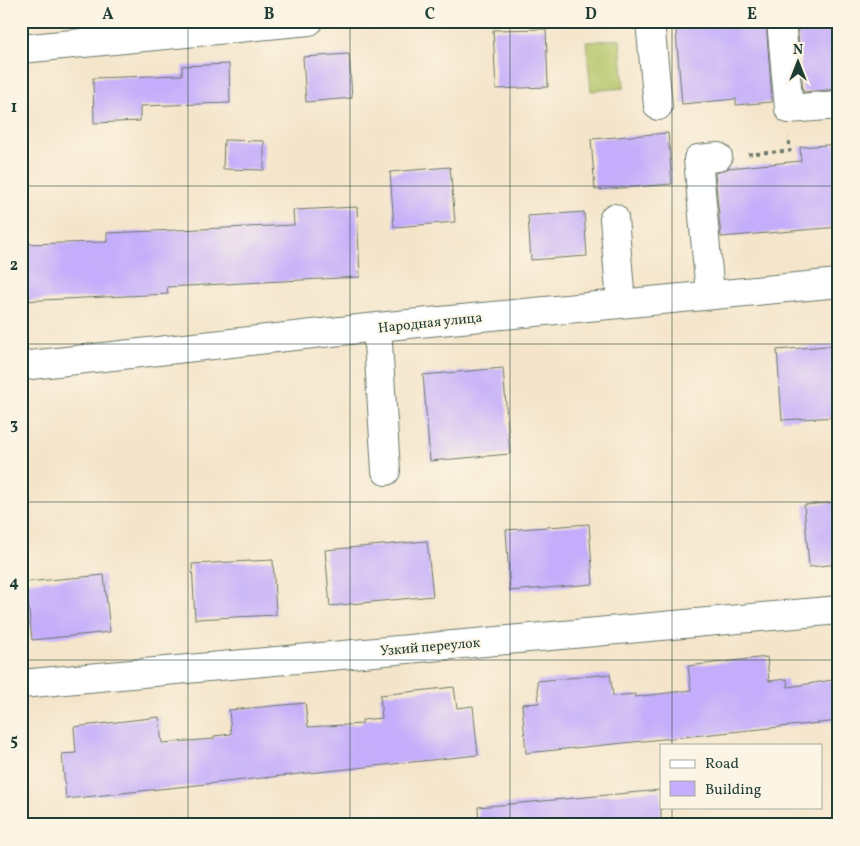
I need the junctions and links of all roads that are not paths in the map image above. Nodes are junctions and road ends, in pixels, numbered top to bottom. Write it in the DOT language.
graph roads {
  1 [pos="309,21"];
  2 [pos="650,21"];
  3 [pos="781,21"];
  4 [pos="21,49"];
  5 [pos="839,105"];
  6 [pos="658,106"];
  7 [pos="718,157"];
  8 [pos="614,218"];
  9 [pos="839,283"];
  10 [pos="710,294"];
  11 [pos="621,303"];
  12 [pos="377,327"];
  13 [pos="21,366"];
  14 [pos="386,472"];
  15 [pos="839,610"];
  16 [pos="21,684"];
  1 -- 4 [label="street"];
  2 -- 6 [label="street"];
  3 -- 5 [label="street"];
  7 -- 10 [label="street"];
  8 -- 11 [label="street"];
  9 -- 10 [label="street, Народная улица"];
  10 -- 11 [label="street, Народная улица"];
  11 -- 12 [label="street, Народная улица"];
  12 -- 13 [label="street, Народная улица"];
  12 -- 14 [label="street"];
  15 -- 16 [label="street, Узкий переулок"];
}
